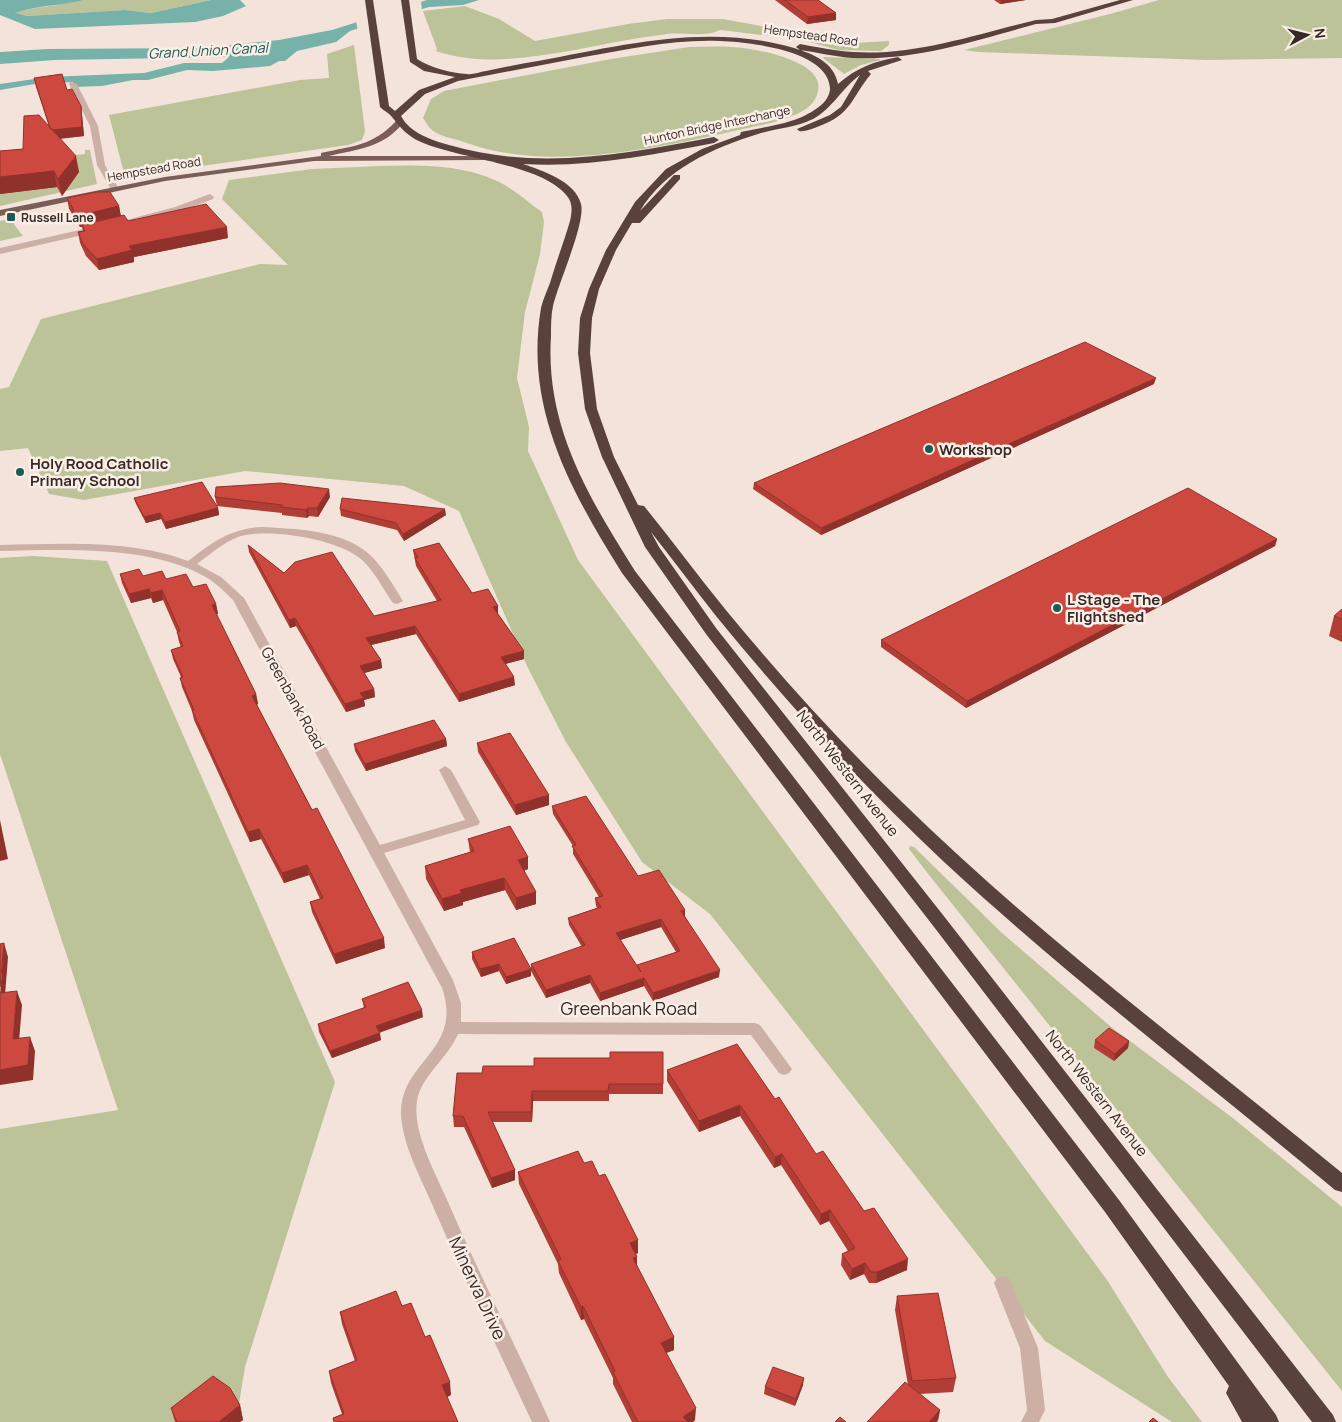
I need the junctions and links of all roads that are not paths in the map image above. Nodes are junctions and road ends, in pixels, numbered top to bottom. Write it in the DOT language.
graph roads {
  1 [pos="369,0"];
  2 [pos="1102,0"];
  3 [pos="1129,0"];
  4 [pos="406,2"];
  5 [pos="1036,22"];
  6 [pos="742,39"];
  7 [pos="906,53"];
  8 [pos="898,60"];
  9 [pos="477,75"];
  10 [pos="73,84"];
  11 [pos="834,95"];
  12 [pos="397,120"];
  13 [pos="752,132"];
  14 [pos="483,158"];
  15 [pos="314,159"];
  16 [pos="504,161"];
  17 [pos="116,189"];
  18 [pos="210,197"];
  19 [pos="0,213"];
  20 [pos="618,236"];
  21 [pos="0,251"];
  22 [pos="625,492"];
  23 [pos="0,548"];
  24 [pos="189,565"];
  25 [pos="397,601"];
  26 [pos="445,770"];
  27 [pos="376,851"];
  28 [pos="453,1028"];
  29 [pos="784,1069"];
  30 [pos="418,1152"];
  31 [pos="1342,1184"];
  32 [pos="1003,1283"];
  33 [pos="1192,1315"];
  34 [pos="1033,1416"];
  35 [pos="541,1422"];
  36 [pos="1254,1422"];
  37 [pos="1268,1422"];
  38 [pos="1326,1422"];
  1 -- 12 [label="highway"];
  2 -- 5 [label="highway, Hempstead Road"];
  3 -- 5 [label="highway, Hempstead Road"];
  4 -- 9 [label="highway"];
  5 -- 7 [label="highway, Hempstead Road"];
  6 -- 7 [label="highway, Hempstead Road"];
  6 -- 9 [label="highway"];
  6 -- 11 [label="highway"];
  7 -- 8 [label="highway"];
  8 -- 11 [label="highway, Hempstead Road"];
  8 -- 20 [label="highway"];
  9 -- 12 [label="highway"];
  10 -- 17 [label="street"];
  11 -- 13 [label="highway, Hunton Bridge Interchange"];
  12 -- 14 [label="highway, Hunton Bridge Interchange"];
  12 -- 15 [label="main road, Hempstead Road"];
  13 -- 16 [label="highway, Hunton Bridge Interchange"];
  13 -- 20 [label="highway, North Western Avenue"];
  14 -- 15 [label="main road, Hempstead Road"];
  14 -- 16 [label="highway, Hunton Bridge Interchange"];
  15 -- 17 [label="main road, Hempstead Road"];
  16 -- 33 [label="highway"];
  17 -- 19 [label="main road, Hempstead Road"];
  18 -- 21 [label="street"];
  20 -- 22 [label="highway, North Western Avenue"];
  22 -- 31 [label="highway"];
  22 -- 38 [label="highway, North Western Avenue"];
  23 -- 24 [label="street, Greenbank Road"];
  24 -- 25 [label="street"];
  24 -- 27 [label="street, Greenbank Road"];
  26 -- 27 [label="street"];
  27 -- 28 [label="street, Greenbank Road"];
  28 -- 29 [label="street, Greenbank Road"];
  28 -- 30 [label="street, Greenbank Road"];
  30 -- 35 [label="street, Minerva Drive"];
  32 -- 34 [label="street"];
  33 -- 36 [label="highway"];
  33 -- 37 [label="highway"];
}
